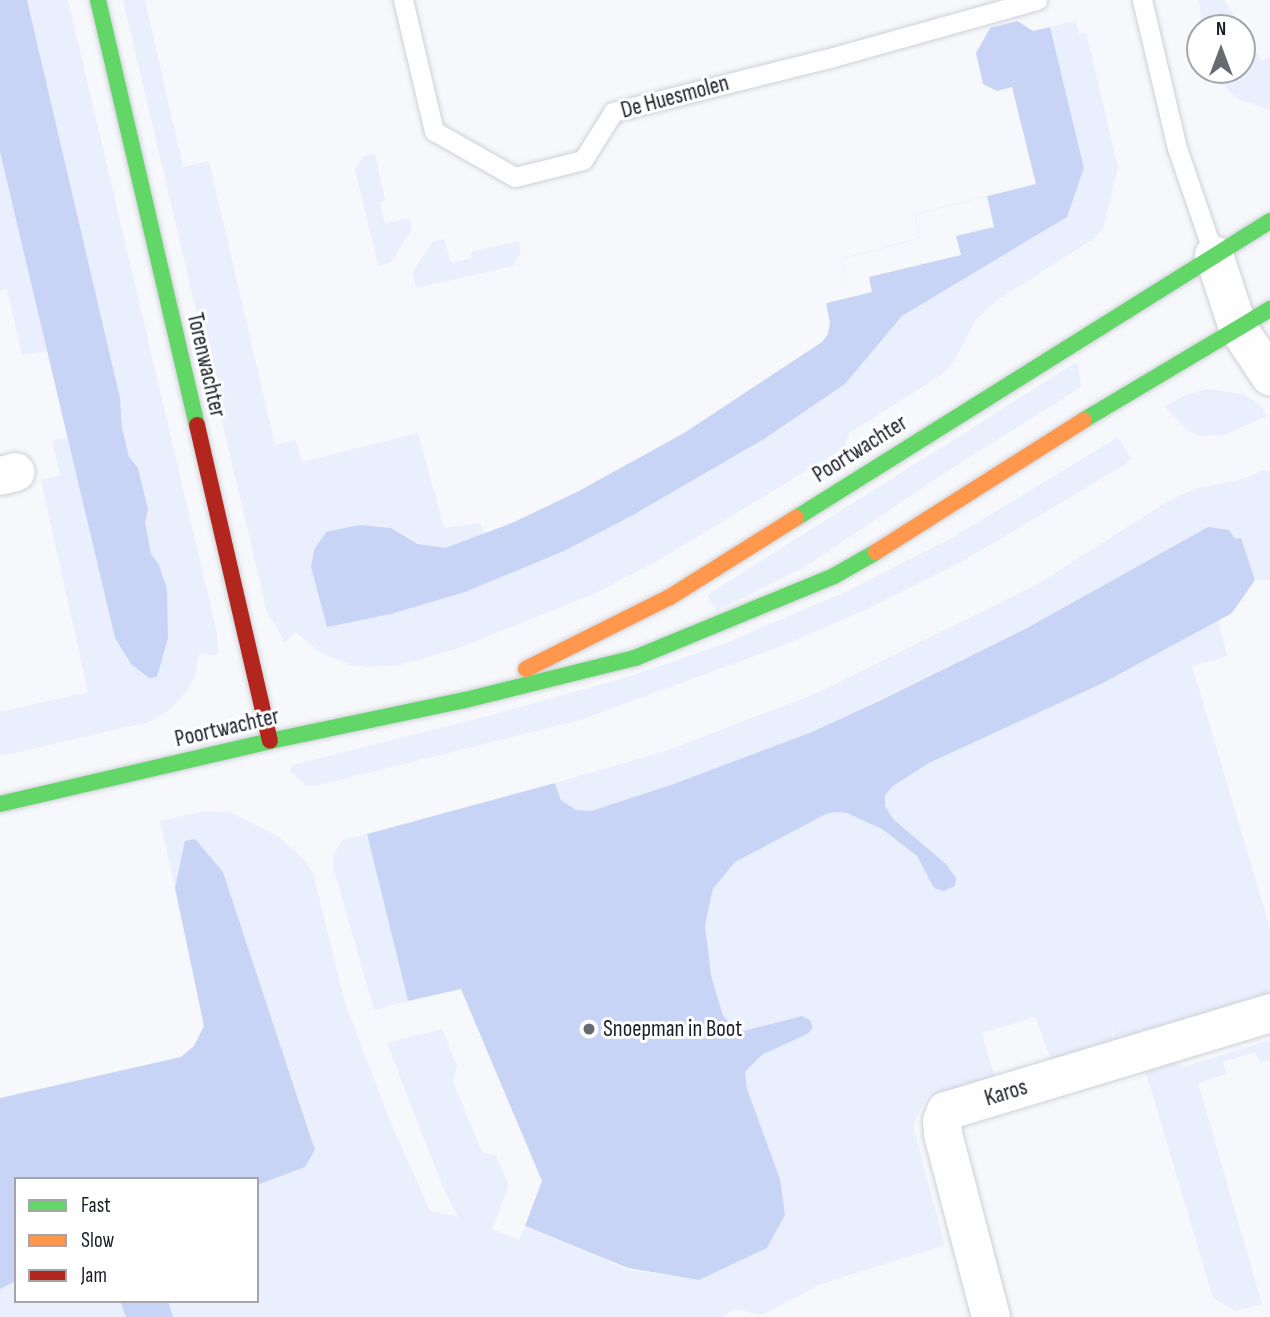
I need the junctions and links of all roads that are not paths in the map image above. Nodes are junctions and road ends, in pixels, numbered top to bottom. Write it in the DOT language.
graph roads {
  1 [pos="98,0"];
  2 [pos="403,0"];
  3 [pos="1037,0"];
  4 [pos="1142,0"];
  5 [pos="1270,220"];
  6 [pos="1214,255"];
  7 [pos="1270,309"];
  8 [pos="1238,328"];
  9 [pos="1270,376"];
  10 [pos="465,700"];
  11 [pos="270,741"];
  12 [pos="0,804"];
  13 [pos="1270,1013"];
  14 [pos="991,1317"];
  1 -- 11 [label="street, Torenwachter"];
  2 -- 3 [label="lane, De Huesmolen"];
  4 -- 6 [label="lane"];
  5 -- 6 [label="street, Poortwachter"];
  6 -- 8 [label="street"];
  6 -- 10 [label="street, Poortwachter"];
  7 -- 8 [label="street, Poortwachter"];
  8 -- 9 [label="street"];
  8 -- 10 [label="street, Poortwachter"];
  10 -- 11 [label="street, Poortwachter"];
  11 -- 12 [label="street, Poortwachter"];
  13 -- 14 [label="street, Karos"];
}
